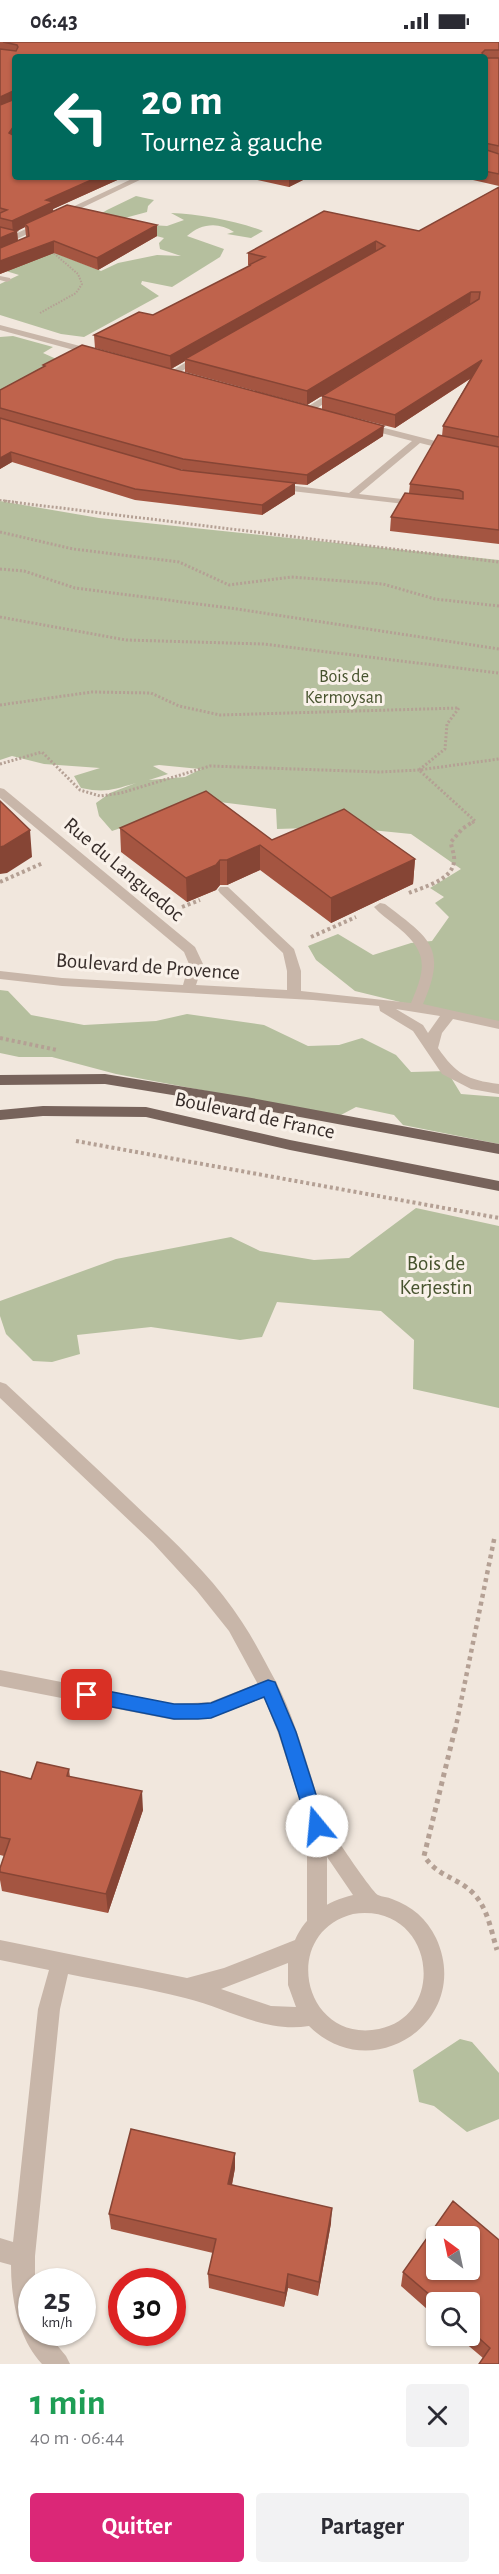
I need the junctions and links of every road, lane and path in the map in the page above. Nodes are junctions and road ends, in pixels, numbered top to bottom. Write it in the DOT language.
graph roads {
  1 [pos="136,180"];
  2 [pos="0,234"];
  3 [pos="18,235"];
  4 [pos="26,243"];
  5 [pos="4,328"];
  6 [pos="212,350"];
  7 [pos="101,355"];
  8 [pos="159,370"];
  9 [pos="171,374"];
  10 [pos="189,379"];
  11 [pos="345,387"];
  12 [pos="296,408"];
  13 [pos="307,411"];
  14 [pos="317,414"];
  15 [pos="359,425"];
  16 [pos="418,440"];
  17 [pos="463,450"];
  18 [pos="269,486"];
  19 [pos="351,496"];
  20 [pos="0,500"];
  21 [pos="434,506"];
  22 [pos="0,532"];
  23 [pos="499,562"];
  24 [pos="0,569"];
  25 [pos="499,606"];
  26 [pos="0,617"];
  27 [pos="499,649"];
  28 [pos="499,673"];
  29 [pos="0,705"];
  30 [pos="499,759"];
  31 [pos="0,764"];
  32 [pos="419,770"];
  33 [pos="0,792"];
  34 [pos="72,850"];
  35 [pos="0,882"];
  36 [pos="224,890"];
  37 [pos="380,907"];
  38 [pos="153,918"];
  39 [pos="285,948"];
  40 [pos="0,975"];
  41 [pos="188,990"];
  42 [pos="294,995"];
  43 [pos="370,1002"];
  44 [pos="415,1008"];
  45 [pos="449,1014"];
  46 [pos="499,1025"];
  47 [pos="432,1047"];
  48 [pos="0,1080"];
  49 [pos="499,1089"];
  50 [pos="0,1115"];
  51 [pos="64,1139"];
  52 [pos="499,1149"];
  53 [pos="499,1186"];
  54 [pos="499,1218"];
  55 [pos="0,1388"];
  56 [pos="495,1535"];
  57 [pos="0,1678"];
  58 [pos="268,1687"];
  59 [pos="317,1826"];
  60 [pos="372,1905"];
  61 [pos="317,1922"];
  62 [pos="300,1947"];
  63 [pos="0,1950"];
  64 [pos="497,1950"];
  65 [pos="61,1962"];
  66 [pos="187,1988"];
  67 [pos="314,2015"];
  68 [pos="0,2250"];
  69 [pos="24,2256"];
  70 [pos="24,2268"];
  71 [pos="42,2346"];
  72 [pos="58,2364"];
  1 -- 3 [label="street"];
  2 -- 3 [label="street"];
  3 -- 4 [label="street"];
  3 -- 5 [label="path"];
  5 -- 7 [label="street"];
  6 -- 9 [label="street"];
  8 -- 9 [label="street"];
  9 -- 10 [label="street"];
  11 -- 13 [label="street"];
  12 -- 13 [label="street"];
  13 -- 14 [label="street"];
  15 -- 16 [label="street"];
  16 -- 17 [label="street"];
  16 -- 19 [label="street"];
  18 -- 19 [label="street"];
  19 -- 21 [label="street"];
  20 -- 23 [label="path"];
  22 -- 25 [label="path"];
  24 -- 27 [label="path"];
  26 -- 28 [label="path"];
  29 -- 32 [label="path"];
  30 -- 32 [label="path"];
  31 -- 32 [label="path"];
  32 -- 37 [label="path"];
  33 -- 34 [label="street, Rue du Languedoc"];
  34 -- 35 [label="path"];
  34 -- 38 [label="street, Rue du Languedoc"];
  36 -- 38 [label="path"];
  36 -- 39 [label="street"];
  37 -- 39 [label="path"];
  37 -- 44 [label="street"];
  38 -- 41 [label="street, Rue du Languedoc"];
  39 -- 42 [label="street"];
  40 -- 41 [label="street, Boulevard de Provence"];
  41 -- 42 [label="street, Boulevard de Provence"];
  42 -- 43 [label="street, Boulevard de Provence"];
  43 -- 44 [label="street, Boulevard de Provence"];
  43 -- 47 [label="street"];
  44 -- 45 [label="street, Boulevard de Provence"];
  45 -- 46 [label="street, Boulevard de Provence"];
  45 -- 47 [label="street"];
  47 -- 49 [label="street"];
  48 -- 52 [label="main road, Boulevard de France"];
  50 -- 53 [label="main road, Boulevard de France"];
  51 -- 54 [label="path"];
  55 -- 58 [label="street"];
  56 -- 64 [label="path"];
  57 -- 58 [label="street"];
  58 -- 59 [label="street"];
  59 -- 60 [label="street"];
  59 -- 61 [label="street"];
  60 -- 61 [label="street"];
  60 -- 67 [label="street"];
  61 -- 62 [label="street"];
  62 -- 66 [label="street"];
  62 -- 67 [label="street"];
  63 -- 65 [label="street"];
  65 -- 66 [label="street"];
  65 -- 69 [label="street"];
  66 -- 67 [label="street"];
  68 -- 69 [label="street"];
  69 -- 70 [label="street"];
  71 -- 72 [label="street"];
}
